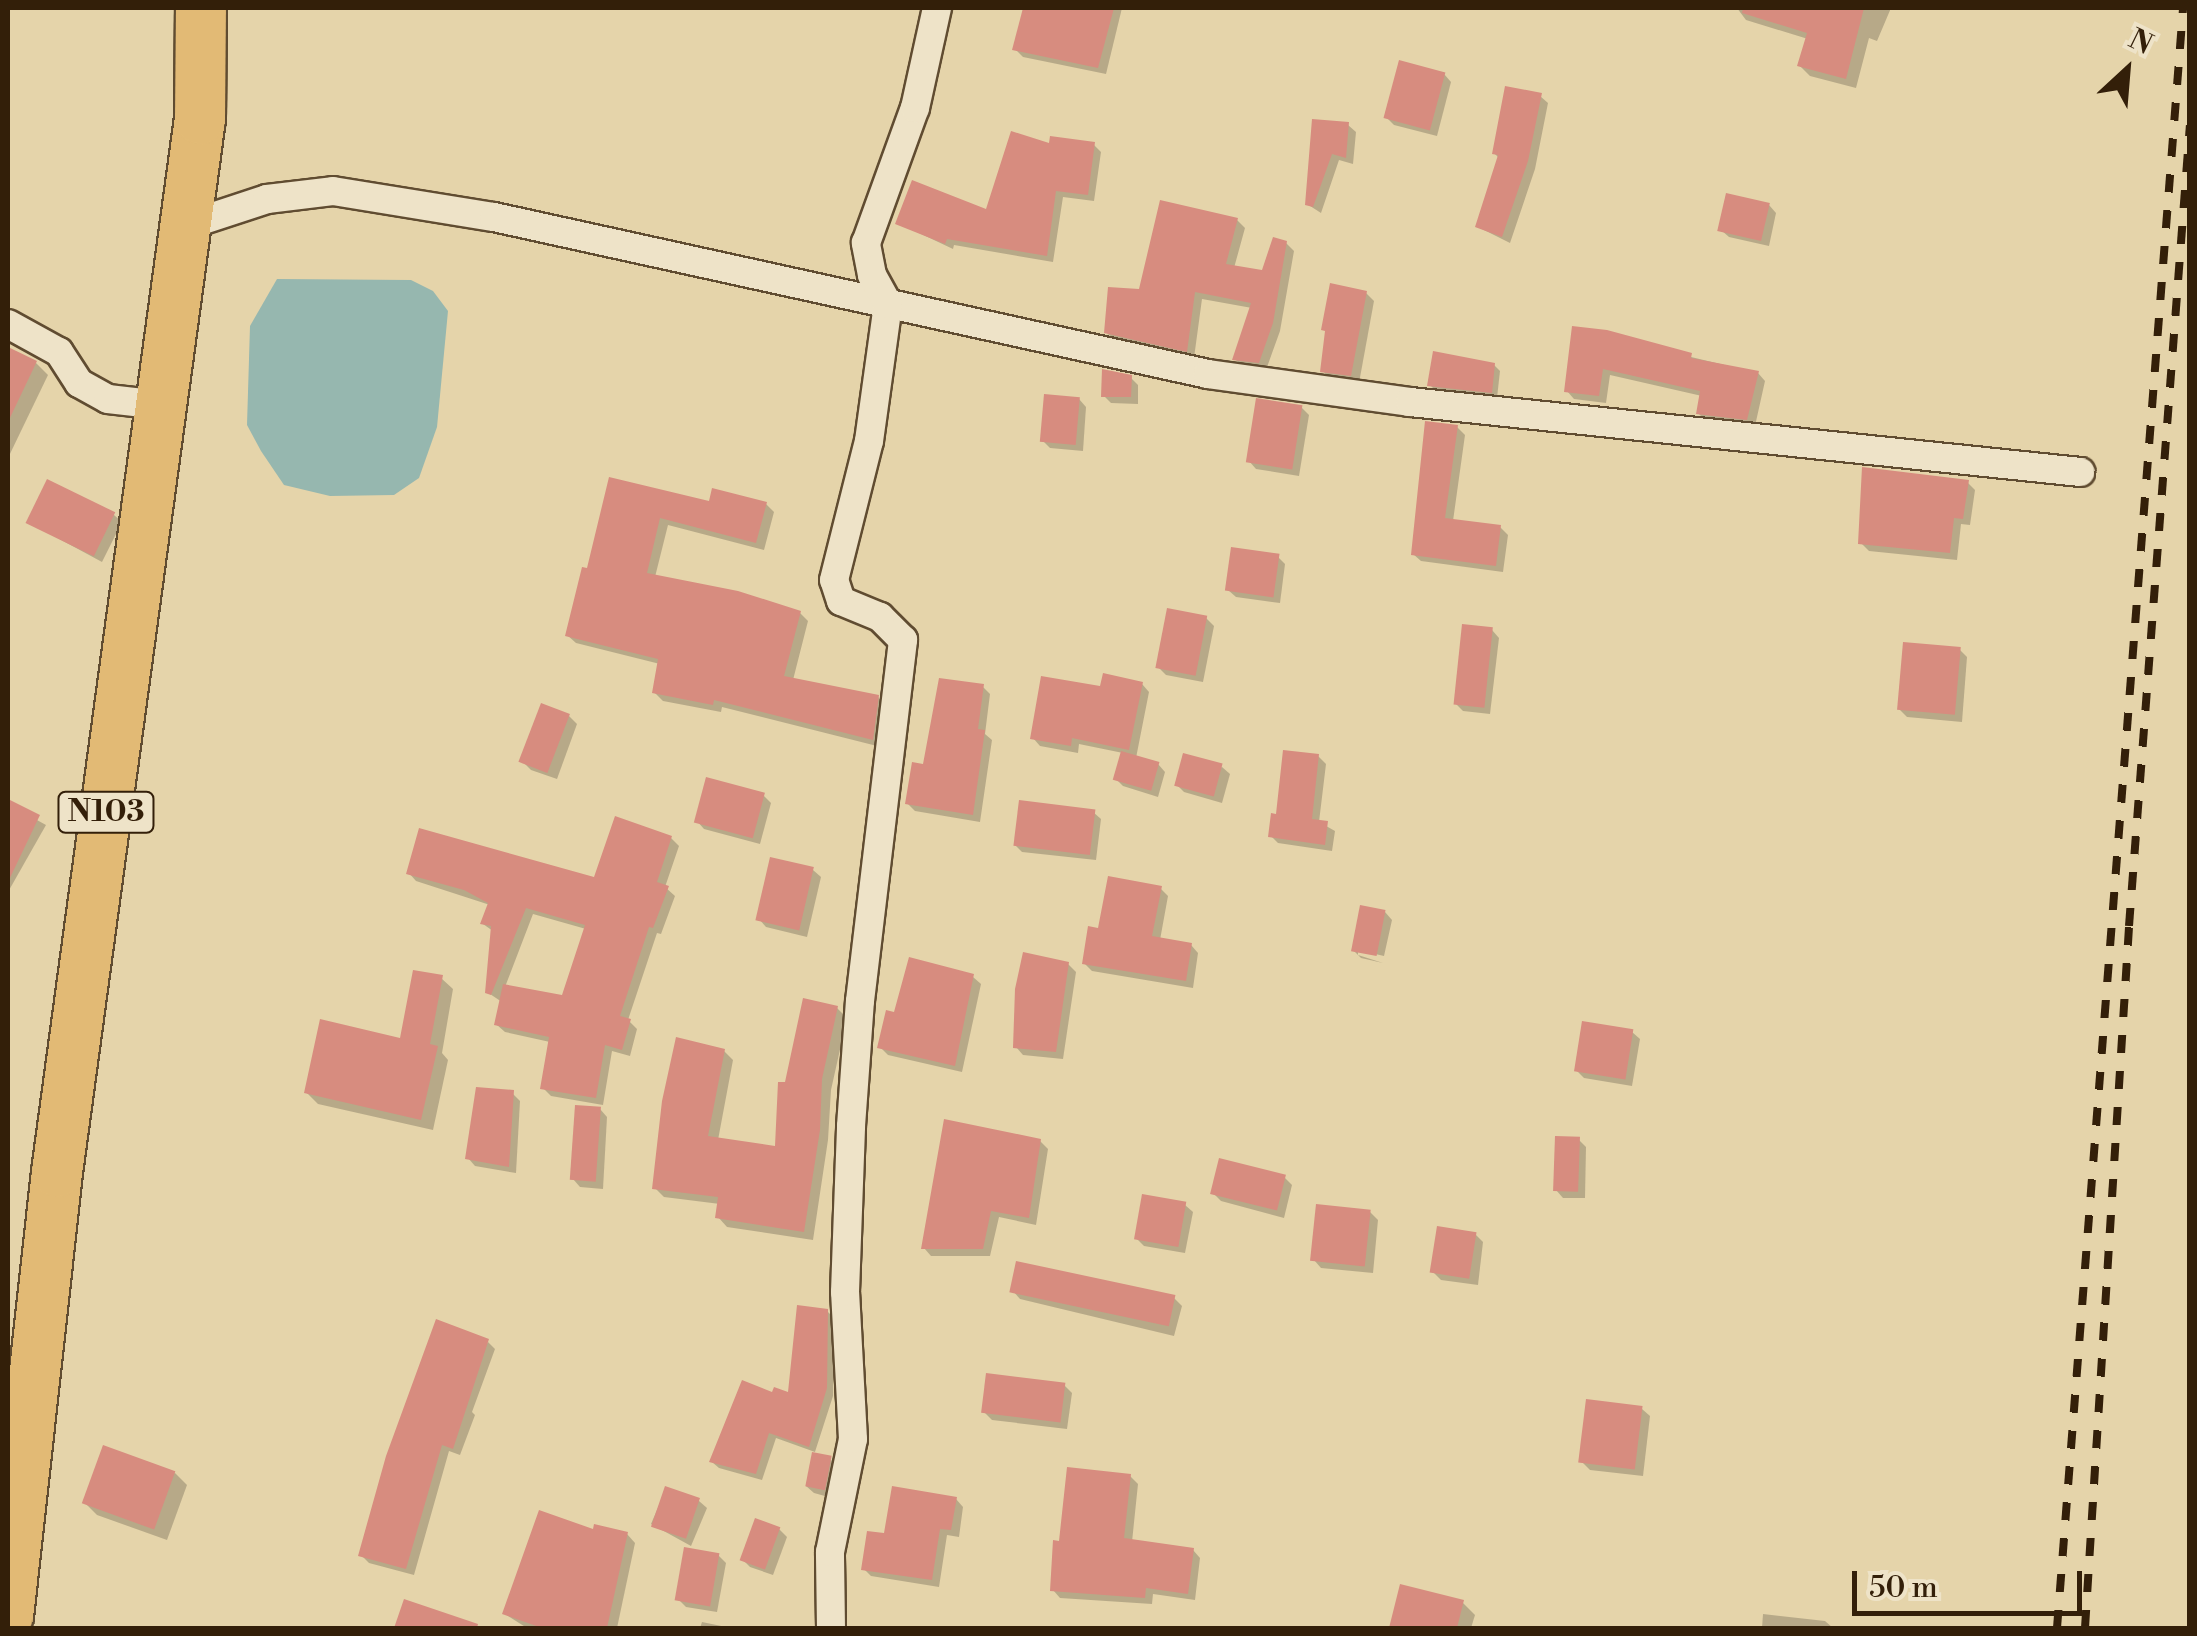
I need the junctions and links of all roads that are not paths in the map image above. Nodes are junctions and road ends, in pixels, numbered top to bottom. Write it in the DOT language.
graph roads {
  1 [pos="201,8"];
  2 [pos="938,8"];
  3 [pos="185,226"];
  4 [pos="888,304"];
  5 [pos="8,324"];
  6 [pos="161,405"];
  7 [pos="2080,472"];
  8 [pos="20,1374"];
  9 [pos="8,1616"];
  10 [pos="831,1628"];
  1 -- 3 [label="highway, N103"];
  2 -- 4 [label="street"];
  3 -- 4 [label="street"];
  3 -- 6 [label="highway, N103"];
  4 -- 7 [label="street"];
  4 -- 10 [label="street"];
  5 -- 6 [label="street"];
  6 -- 8 [label="highway, N103"];
  8 -- 9 [label="highway, N103"];
}
